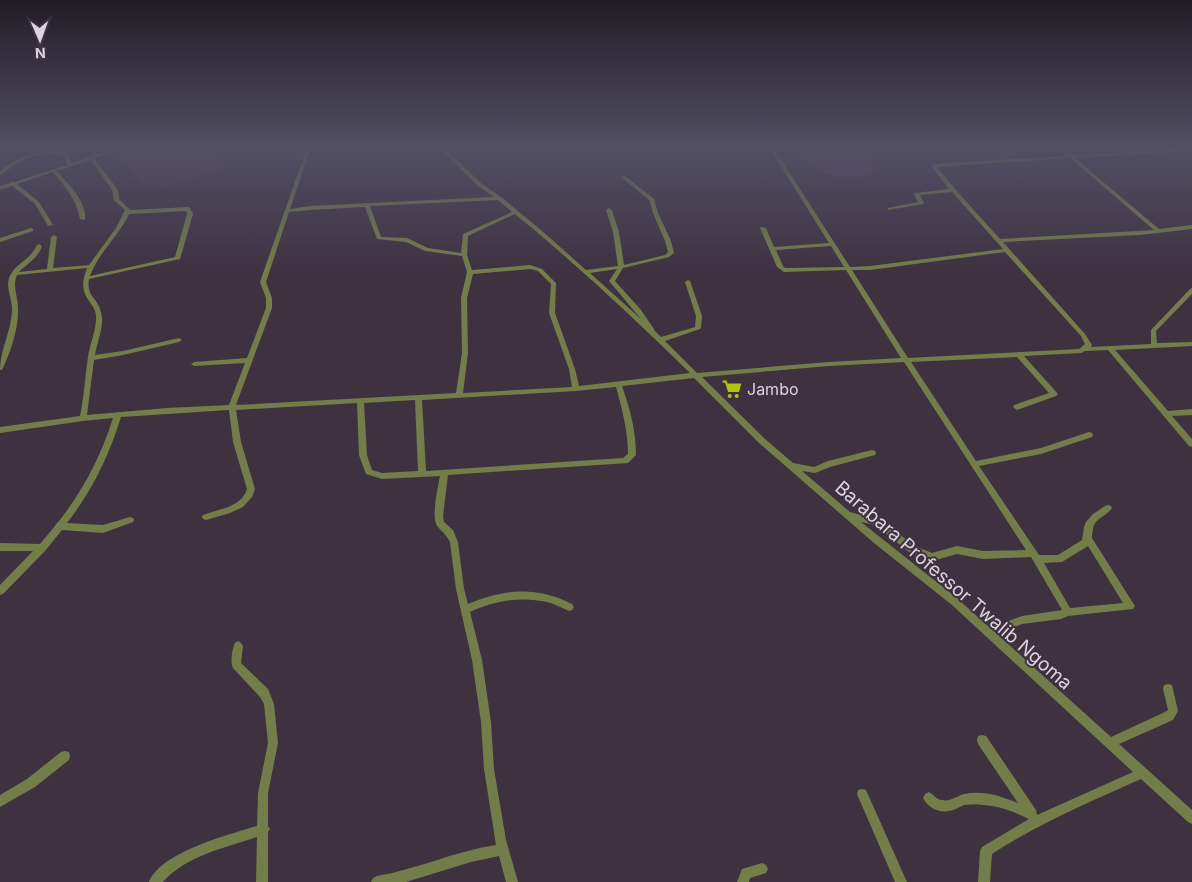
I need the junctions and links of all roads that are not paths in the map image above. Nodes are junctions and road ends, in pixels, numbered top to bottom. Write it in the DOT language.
graph roads {
  1 [pos="18,188"];
  2 [pos="69,188"];
  3 [pos="114,188"];
  4 [pos="295,188"];
  5 [pos="484,188"];
  6 [pos="637,188"];
  7 [pos="797,188"];
  8 [pos="1107,188"];
  9 [pos="953,190"];
  10 [pos="500,198"];
  11 [pos="367,205"];
  12 [pos="890,209"];
  13 [pos="609,210"];
  14 [pos="128,212"];
  15 [pos="287,212"];
  16 [pos="516,212"];
  17 [pos="83,219"];
  18 [pos="50,225"];
  19 [pos="1192,226"];
  20 [pos="762,228"];
  21 [pos="1156,229"];
  22 [pos="30,230"];
  23 [pos="54,237"];
  24 [pos="0,240"];
  25 [pos="1000,242"];
  26 [pos="832,244"];
  27 [pos="39,246"];
  28 [pos="772,249"];
  29 [pos="1007,250"];
  30 [pos="464,255"];
  31 [pos="92,266"];
  32 [pos="621,267"];
  33 [pos="848,268"];
  34 [pos="50,270"];
  35 [pos="470,272"];
  36 [pos="585,272"];
  37 [pos="14,274"];
  38 [pos="87,278"];
  39 [pos="688,282"];
  40 [pos="1192,290"];
  41 [pos="654,333"];
  42 [pos="179,340"];
  43 [pos="660,340"];
  44 [pos="1192,344"];
  45 [pos="1154,346"];
  46 [pos="1110,348"];
  47 [pos="1085,349"];
  48 [pos="1020,355"];
  49 [pos="91,358"];
  50 [pos="250,360"];
  51 [pos="906,360"];
  52 [pos="194,364"];
  53 [pos="0,368"];
  54 [pos="697,375"];
  55 [pos="619,386"];
  56 [pos="576,389"];
  57 [pos="459,396"];
  58 [pos="418,398"];
  59 [pos="360,400"];
  60 [pos="232,407"];
  61 [pos="1017,407"];
  62 [pos="1192,412"];
  63 [pos="1166,414"];
  64 [pos="118,415"];
  65 [pos="83,418"];
  66 [pos="0,430"];
  67 [pos="1089,435"];
  68 [pos="1192,444"];
  69 [pos="872,453"];
  70 [pos="789,464"];
  71 [pos="974,464"];
  72 [pos="444,472"];
  73 [pos="422,473"];
  74 [pos="1108,508"];
  75 [pos="849,515"];
  76 [pos="206,517"];
  77 [pos="130,520"];
  78 [pos="59,526"];
  79 [pos="1088,539"];
  80 [pos="0,547"];
  81 [pos="42,548"];
  82 [pos="1035,556"];
  83 [pos="0,591"];
  84 [pos="569,607"];
  85 [pos="465,610"];
  86 [pos="1068,612"];
  87 [pos="988,633"];
  88 [pos="238,646"];
  89 [pos="1168,689"];
  90 [pos="982,740"];
  91 [pos="1110,743"];
  92 [pos="65,756"];
  93 [pos="1143,773"];
  94 [pos="862,794"];
  95 [pos="929,798"];
  96 [pos="0,801"];
  97 [pos="1035,818"];
  98 [pos="1192,818"];
  99 [pos="264,829"];
  100 [pos="503,850"];
  101 [pos="762,869"];
  102 [pos="155,882"];
  103 [pos="262,882"];
  104 [pos="377,882"];
  105 [pos="512,882"];
  106 [pos="743,882"];
  107 [pos="901,882"];
  108 [pos="984,882"];
  1 -- 18 [label="street"];
  2 -- 17 [label="street"];
  3 -- 14 [label="street"];
  4 -- 15 [label="street"];
  5 -- 10 [label="street"];
  6 -- 32 [label="street"];
  7 -- 26 [label="street"];
  8 -- 21 [label="street"];
  9 -- 12 [label="street"];
  9 -- 25 [label="street"];
  10 -- 11 [label="street"];
  10 -- 16 [label="street"];
  11 -- 15 [label="street"];
  11 -- 30 [label="street"];
  13 -- 32 [label="street"];
  14 -- 31 [label="street"];
  14 -- 38 [label="street"];
  15 -- 50 [label="street"];
  16 -- 30 [label="street"];
  16 -- 36 [label="street"];
  19 -- 21 [label="street"];
  20 -- 28 [label="street"];
  21 -- 25 [label="street"];
  22 -- 24 [label="street"];
  23 -- 34 [label="street"];
  25 -- 29 [label="street"];
  26 -- 28 [label="street"];
  26 -- 33 [label="street"];
  27 -- 37 [label="street"];
  28 -- 33 [label="street"];
  29 -- 33 [label="street"];
  29 -- 47 [label="street"];
  30 -- 35 [label="street"];
  31 -- 34 [label="street"];
  31 -- 38 [label="street"];
  32 -- 36 [label="street"];
  32 -- 41 [label="street"];
  33 -- 51 [label="street"];
  34 -- 37 [label="street"];
  35 -- 56 [label="street"];
  35 -- 57 [label="street"];
  36 -- 41 [label="street"];
  37 -- 53 [label="street"];
  38 -- 49 [label="street"];
  39 -- 43 [label="street"];
  40 -- 45 [label="street"];
  41 -- 43 [label="street, Barabara Professor Twalib Ngoma"];
  42 -- 49 [label="street"];
  43 -- 54 [label="street, Barabara Professor Twalib Ngoma"];
  44 -- 45 [label="street"];
  45 -- 46 [label="street"];
  46 -- 47 [label="street"];
  46 -- 63 [label="street"];
  47 -- 48 [label="street"];
  48 -- 51 [label="street"];
  48 -- 61 [label="street"];
  49 -- 65 [label="street"];
  50 -- 52 [label="street"];
  50 -- 60 [label="street"];
  51 -- 54 [label="street"];
  51 -- 71 [label="street"];
  54 -- 55 [label="street"];
  54 -- 70 [label="street, Barabara Professor Twalib Ngoma"];
  55 -- 56 [label="street"];
  55 -- 72 [label="street"];
  56 -- 57 [label="street"];
  57 -- 58 [label="street"];
  58 -- 59 [label="street"];
  58 -- 73 [label="street"];
  59 -- 60 [label="street"];
  59 -- 73 [label="street"];
  60 -- 64 [label="street"];
  60 -- 76 [label="street"];
  62 -- 63 [label="street"];
  63 -- 68 [label="street"];
  64 -- 65 [label="street"];
  64 -- 78 [label="street"];
  65 -- 66 [label="street"];
  67 -- 71 [label="street"];
  69 -- 70 [label="street"];
  70 -- 75 [label="street, Barabara Professor Twalib Ngoma"];
  71 -- 82 [label="street"];
  72 -- 73 [label="street"];
  72 -- 85 [label="street"];
  74 -- 79 [label="street"];
  75 -- 82 [label="street"];
  75 -- 87 [label="street, Barabara Professor Twalib Ngoma"];
  77 -- 78 [label="street"];
  78 -- 81 [label="street"];
  79 -- 82 [label="street"];
  79 -- 86 [label="street"];
  80 -- 81 [label="street"];
  81 -- 83 [label="street"];
  82 -- 86 [label="street"];
  84 -- 85 [label="street"];
  85 -- 100 [label="street"];
  86 -- 87 [label="street"];
  87 -- 91 [label="street, Barabara Professor Twalib Ngoma"];
  88 -- 99 [label="street"];
  89 -- 91 [label="street"];
  90 -- 97 [label="street"];
  91 -- 93 [label="street, Barabara Professor Twalib Ngoma"];
  92 -- 96 [label="street"];
  93 -- 97 [label="street"];
  93 -- 98 [label="street, Barabara Professor Twalib Ngoma"];
  94 -- 107 [label="street"];
  95 -- 97 [label="street"];
  97 -- 108 [label="street"];
  99 -- 102 [label="street"];
  99 -- 103 [label="street"];
  100 -- 104 [label="street"];
  100 -- 105 [label="street"];
  101 -- 106 [label="street"];
}
